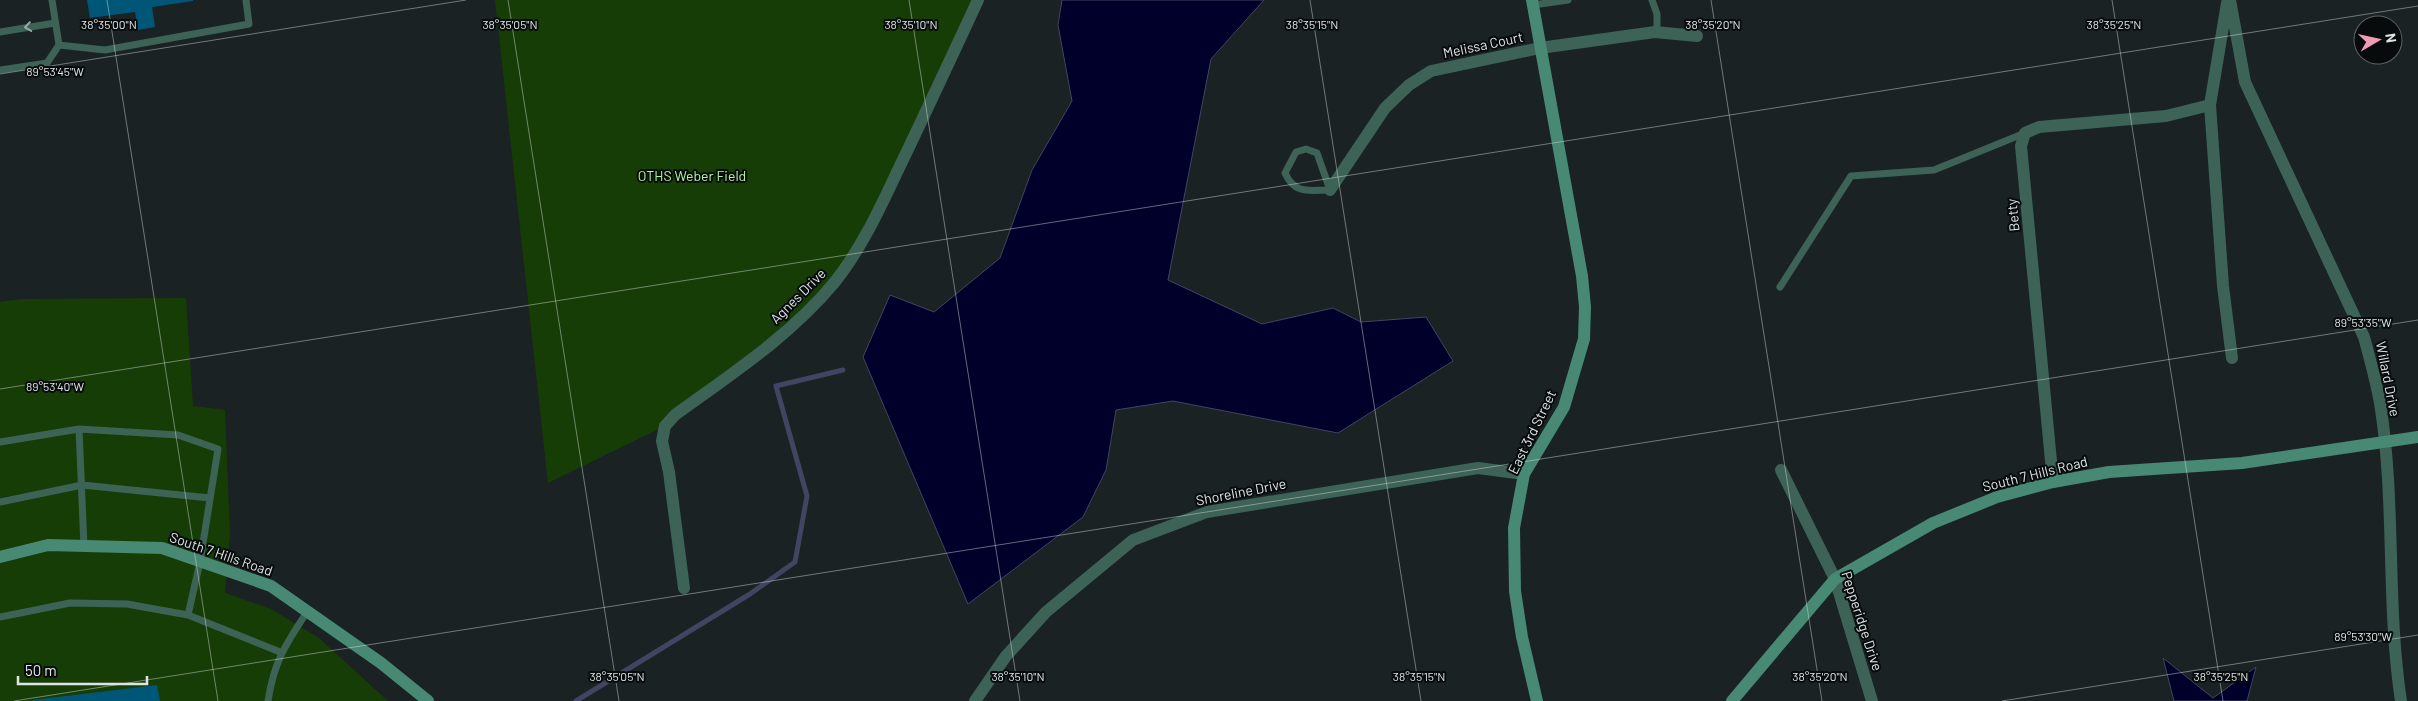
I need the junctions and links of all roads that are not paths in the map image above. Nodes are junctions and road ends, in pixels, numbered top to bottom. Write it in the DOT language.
graph roads {
  1 [pos="52,0"];
  2 [pos="246,0"];
  3 [pos="978,0"];
  4 [pos="1568,0"];
  5 [pos="1652,0"];
  6 [pos="2229,0"];
  7 [pos="1533,2"];
  8 [pos="55,23"];
  9 [pos="0,32"];
  10 [pos="1658,33"];
  11 [pos="1697,36"];
  12 [pos="59,45"];
  13 [pos="1540,48"];
  14 [pos="0,70"];
  15 [pos="2210,105"];
  16 [pos="2025,133"];
  17 [pos="1330,190"];
  18 [pos="1780,287"];
  19 [pos="2232,358"];
  20 [pos="79,429"];
  21 [pos="2418,436"];
  22 [pos="0,442"];
  23 [pos="1781,470"];
  24 [pos="1524,474"];
  25 [pos="2053,482"];
  26 [pos="82,485"];
  27 [pos="210,498"];
  28 [pos="0,502"];
  29 [pos="84,546"];
  30 [pos="0,557"];
  31 [pos="200,562"];
  32 [pos="1835,579"];
  33 [pos="684,588"];
  34 [pos="307,612"];
  35 [pos="188,615"];
  36 [pos="0,617"];
  37 [pos="280,652"];
  38 [pos="268,701"];
  39 [pos="428,701"];
  40 [pos="975,701"];
  41 [pos="1537,701"];
  42 [pos="1732,701"];
  43 [pos="1872,701"];
  44 [pos="2401,701"];
  1 -- 8 [label="lane"];
  2 -- 12 [label="lane"];
  3 -- 33 [label="street, Agnes Drive"];
  4 -- 7 [label="lane"];
  5 -- 10 [label="lane"];
  6 -- 15 [label="street, Willard Drive"];
  6 -- 44 [label="street, Willard Drive"];
  7 -- 13 [label="street, East 3rd Street"];
  8 -- 9 [label="lane, one-way"];
  8 -- 12 [label="lane"];
  10 -- 11 [label="street, Melissa Court"];
  10 -- 13 [label="street, Melissa Court"];
  12 -- 14 [label="lane"];
  13 -- 17 [label="street, Melissa Court"];
  13 -- 24 [label="street, East 3rd Street"];
  15 -- 16 [label="street"];
  15 -- 19 [label="street, Willard Drive"];
  16 -- 18 [label="lane"];
  16 -- 25 [label="street, Betty"];
  17 -- 17 [label="lane"];
  20 -- 22 [label="lane"];
  20 -- 26 [label="lane"];
  20 -- 27 [label="lane"];
  21 -- 25 [label="street, South 7 Hills Road"];
  23 -- 32 [label="street, Pepperidge Drive"];
  24 -- 40 [label="street, Shoreline Drive"];
  24 -- 41 [label="street, East 3rd Street"];
  25 -- 32 [label="street, South 7 Hills Road"];
  26 -- 27 [label="lane"];
  26 -- 28 [label="lane"];
  26 -- 29 [label="lane"];
  27 -- 31 [label="lane"];
  29 -- 30 [label="street, South 7 Hills Road"];
  29 -- 31 [label="street, South 7 Hills Road"];
  31 -- 34 [label="street, South 7 Hills Road"];
  31 -- 35 [label="lane"];
  32 -- 42 [label="street, South 7 Hills Road"];
  32 -- 43 [label="street, Pepperidge Drive"];
  34 -- 37 [label="lane"];
  34 -- 39 [label="street, South 7 Hills Road"];
  35 -- 36 [label="lane"];
  35 -- 37 [label="lane"];
  37 -- 38 [label="lane"];
}
